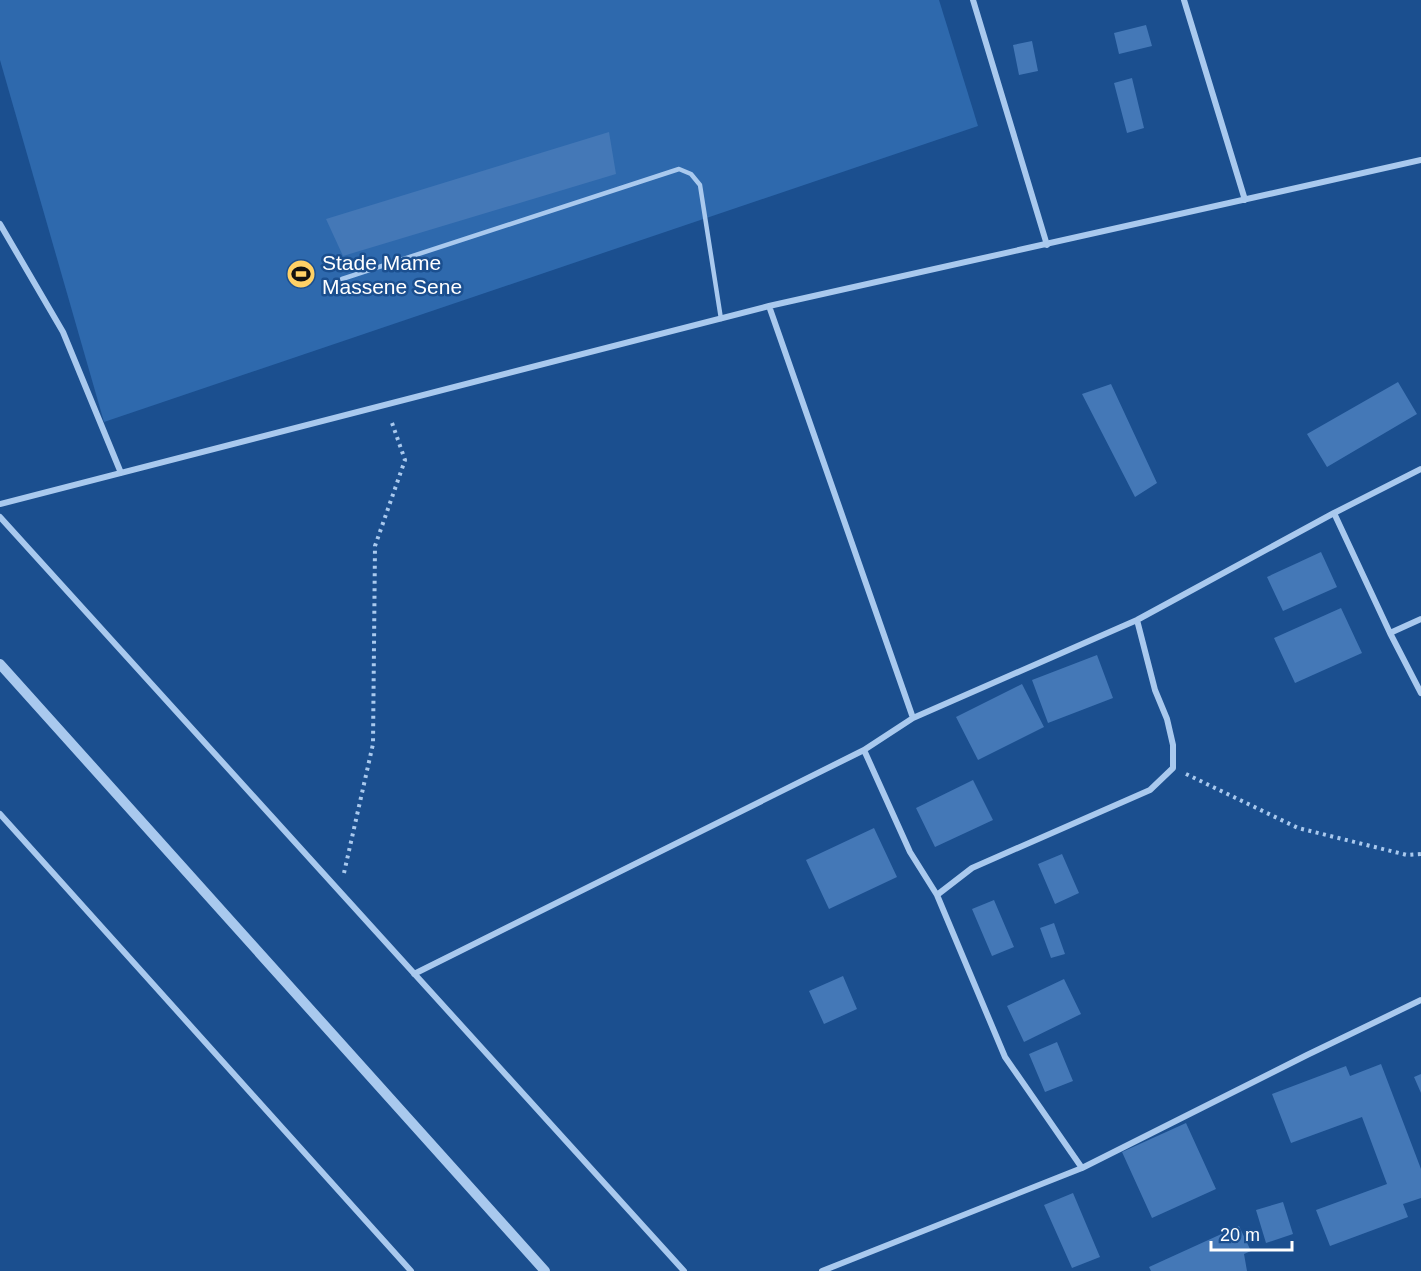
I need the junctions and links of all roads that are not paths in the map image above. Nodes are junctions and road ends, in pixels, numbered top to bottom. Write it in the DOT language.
graph roads {
  1 [pos="973,0"];
  2 [pos="1184,0"];
  3 [pos="1421,160"];
  4 [pos="1245,200"];
  5 [pos="0,224"];
  6 [pos="1047,245"];
  7 [pos="342,279"];
  8 [pos="769,306"];
  9 [pos="721,319"];
  10 [pos="1421,470"];
  11 [pos="121,474"];
  12 [pos="0,504"];
  13 [pos="1334,513"];
  14 [pos="0,517"];
  15 [pos="1421,619"];
  16 [pos="1137,620"];
  17 [pos="1390,633"];
  18 [pos="0,664"];
  19 [pos="1421,693"];
  20 [pos="913,718"];
  21 [pos="864,750"];
  22 [pos="0,814"];
  23 [pos="937,895"];
  24 [pos="414,974"];
  25 [pos="1421,1000"];
  26 [pos="1082,1168"];
  27 [pos="411,1271"];
  28 [pos="545,1271"];
  29 [pos="684,1271"];
  30 [pos="822,1271"];
  1 -- 6 [label="street"];
  2 -- 4 [label="street"];
  3 -- 4 [label="street"];
  4 -- 6 [label="street"];
  5 -- 11 [label="street"];
  6 -- 8 [label="street"];
  7 -- 9 [label="lane"];
  8 -- 9 [label="street"];
  8 -- 20 [label="street"];
  9 -- 11 [label="street"];
  10 -- 13 [label="street"];
  11 -- 12 [label="street"];
  13 -- 16 [label="street"];
  13 -- 17 [label="street"];
  14 -- 24 [label="street"];
  15 -- 17 [label="street"];
  16 -- 20 [label="street"];
  16 -- 23 [label="street"];
  17 -- 19 [label="street"];
  18 -- 28 [label="street"];
  20 -- 21 [label="street"];
  21 -- 23 [label="street"];
  21 -- 24 [label="street"];
  22 -- 27 [label="street"];
  23 -- 26 [label="street"];
  24 -- 29 [label="street"];
  25 -- 26 [label="street"];
  26 -- 30 [label="street"];
}
